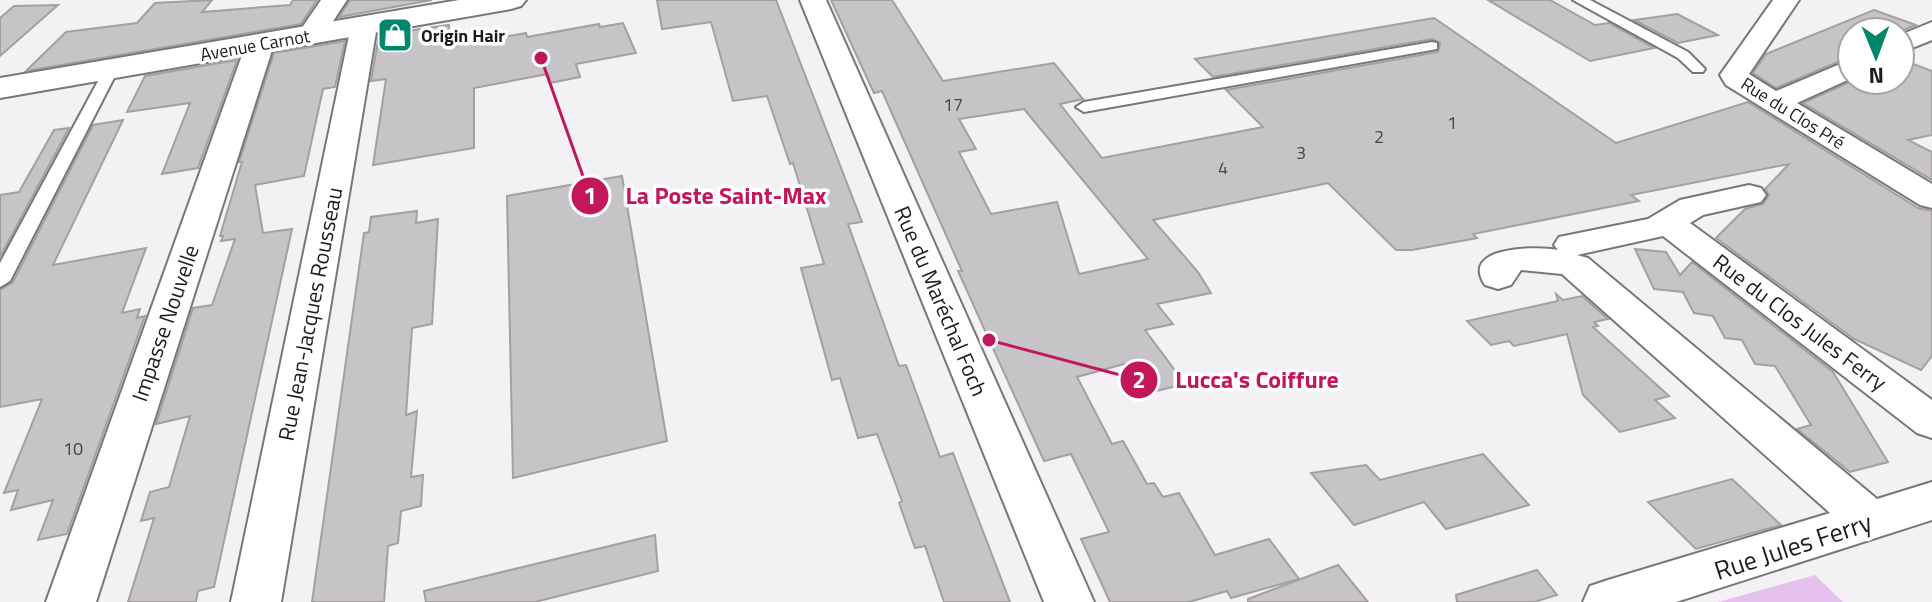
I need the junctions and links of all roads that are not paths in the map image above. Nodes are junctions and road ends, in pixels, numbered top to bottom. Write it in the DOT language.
graph roads {
  1 [pos="334,0"];
  2 [pos="511,0"];
  3 [pos="813,0"];
  4 [pos="1580,0"];
  5 [pos="1786,0"];
  6 [pos="364,26"];
  7 [pos="310,35"];
  8 [pos="260,44"];
  9 [pos="1432,46"];
  10 [pos="1698,69"];
  11 [pos="111,70"];
  12 [pos="1836,74"];
  13 [pos="0,88"];
  14 [pos="1773,103"];
  15 [pos="1084,107"];
  16 [pos="1749,195"];
  17 [pos="1932,198"];
  18 [pos="1668,223"];
  19 [pos="1572,245"];
  20 [pos="1498,277"];
  21 [pos="0,281"];
  22 [pos="1932,422"];
  23 [pos="1932,501"];
  24 [pos="1870,521"];
  25 [pos="71,602"];
  26 [pos="256,602"];
  27 [pos="1069,602"];
  28 [pos="1608,602"];
  1 -- 7 [label="street"];
  2 -- 6 [label="street, Avenue Carnot"];
  3 -- 27 [label="street, Rue du Maréchal Foch"];
  4 -- 10 [label="lane"];
  5 -- 14 [label="street, Rue du Clos Pré"];
  6 -- 7 [label="street, Avenue Carnot"];
  6 -- 26 [label="street, Rue Jean-Jacques Rousseau"];
  7 -- 8 [label="street, Avenue Carnot"];
  8 -- 11 [label="street, Avenue Carnot"];
  8 -- 25 [label="street, Impasse Nouvelle"];
  9 -- 15 [label="lane"];
  11 -- 13 [label="street, Avenue Carnot"];
  11 -- 21 [label="lane"];
  12 -- 14 [label="street"];
  14 -- 17 [label="street, Rue du Clos Pré"];
  16 -- 18 [label="street"];
  18 -- 19 [label="street"];
  18 -- 22 [label="street, Rue du Clos Jules Ferry"];
  20 -- 24 [label="street"];
  23 -- 24 [label="street, Rue Jules Ferry"];
  24 -- 28 [label="street, Rue Jules Ferry"];
}
